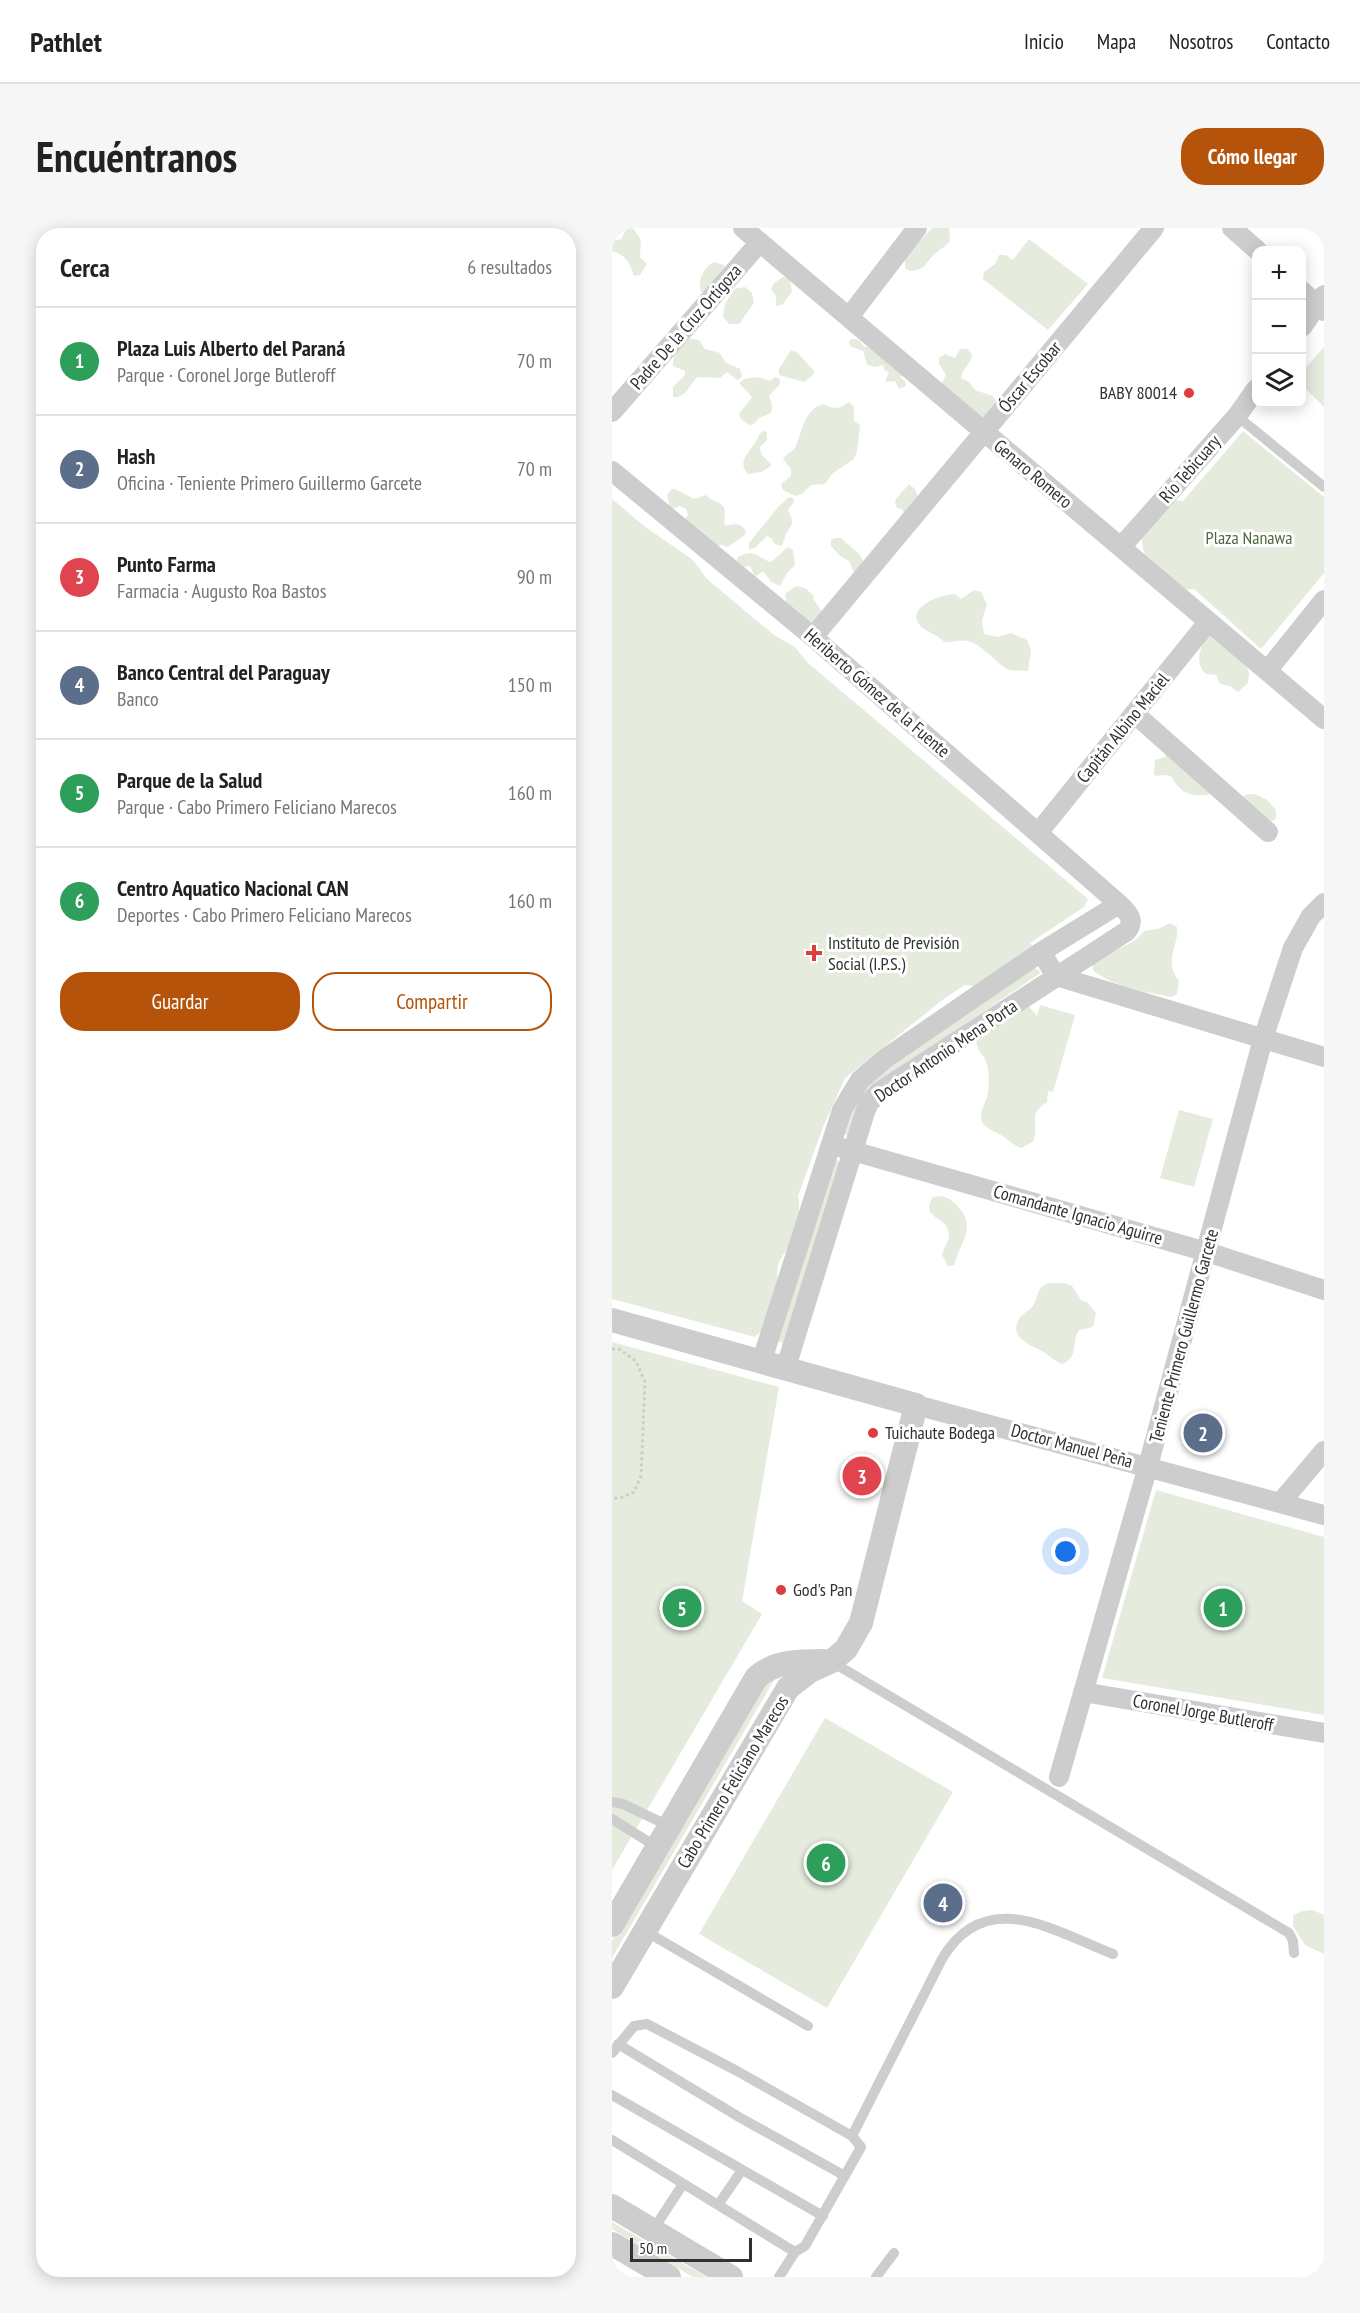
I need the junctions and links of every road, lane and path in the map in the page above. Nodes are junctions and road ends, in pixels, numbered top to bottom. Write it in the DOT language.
graph roads {
  1 [pos="743,228"];
  2 [pos="917,228"];
  3 [pos="1155,228"];
  4 [pos="1232,228"];
  5 [pos="760,242"];
  6 [pos="1252,246"];
  7 [pos="1306,294"];
  8 [pos="1322,304"];
  9 [pos="849,317"];
  10 [pos="1306,322"];
  11 [pos="1252,396"];
  12 [pos="612,412"];
  13 [pos="1237,416"];
  14 [pos="983,432"];
  15 [pos="612,471"];
  16 [pos="1324,486"];
  17 [pos="1121,547"];
  18 [pos="1324,600"];
  19 [pos="1208,622"];
  20 [pos="813,637"];
  21 [pos="1267,671"];
  22 [pos="1135,714"];
  23 [pos="1324,719"];
  24 [pos="1268,832"];
  25 [pos="1038,833"];
  26 [pos="1324,903"];
  27 [pos="1119,904"];
  28 [pos="1132,925"];
  29 [pos="1041,952"];
  30 [pos="1056,976"];
  31 [pos="1263,1039"];
  32 [pos="1324,1057"];
  33 [pos="830,1144"];
  34 [pos="852,1151"];
  35 [pos="1207,1252"];
  36 [pos="1324,1290"];
  37 [pos="612,1320"];
  38 [pos="612,1349"];
  39 [pos="762,1360"];
  40 [pos="786,1367"];
  41 [pos="915,1405"];
  42 [pos="1324,1451"];
  43 [pos="1148,1467"];
  44 [pos="612,1499"];
  45 [pos="1281,1502"];
  46 [pos="1324,1515"];
  47 [pos="832,1661"];
  48 [pos="1083,1692"];
  49 [pos="1324,1733"];
  50 [pos="1059,1777"];
  51 [pos="612,1802"];
  52 [pos="612,1819"];
  53 [pos="663,1837"];
  54 [pos="612,1925"];
  55 [pos="645,1931"];
  56 [pos="1294,1953"];
  57 [pos="1113,1954"];
  58 [pos="612,1987"];
  59 [pos="808,2026"];
  60 [pos="615,2049"];
  61 [pos="612,2095"];
  62 [pos="852,2136"];
  63 [pos="612,2140"];
  64 [pos="742,2170"];
  65 [pos="845,2176"];
  66 [pos="683,2184"];
  67 [pos="612,2205"];
  68 [pos="718,2205"];
  69 [pos="823,2216"];
  70 [pos="653,2230"];
  71 [pos="612,2244"];
  72 [pos="795,2252"];
  73 [pos="894,2253"];
  74 [pos="669,2277"];
  75 [pos="731,2277"];
  76 [pos="779,2277"];
  77 [pos="876,2277"];
  1 -- 5 [label="street, Genaro Romero"];
  2 -- 9 [label="street"];
  3 -- 14 [label="street, Óscar Escobar"];
  4 -- 6 [label="street"];
  5 -- 9 [label="street, Genaro Romero"];
  5 -- 12 [label="street, Padre De la Cruz Ortigoza"];
  7 -- 8 [label="street"];
  8 -- 10 [label="street"];
  9 -- 14 [label="street, Genaro Romero"];
  11 -- 13 [label="street, Río Tebicuary"];
  13 -- 16 [label="lane"];
  13 -- 17 [label="street, Río Tebicuary"];
  14 -- 17 [label="street, Genaro Romero"];
  14 -- 20 [label="street, Óscar Escobar"];
  15 -- 20 [label="street, Heriberto Gómez de la Fuente"];
  17 -- 19 [label="street, Genaro Romero"];
  18 -- 21 [label="street"];
  19 -- 21 [label="street, Genaro Romero"];
  19 -- 22 [label="street, Capitán Albino Maciel"];
  20 -- 25 [label="street, Heriberto Gómez de la Fuente"];
  21 -- 23 [label="street, Genaro Romero"];
  22 -- 24 [label="street"];
  22 -- 25 [label="street, Capitán Albino Maciel"];
  25 -- 27 [label="street, Heriberto Gómez de la Fuente"];
  26 -- 31 [label="street, Teniente Primero Guillermo Garcete"];
  27 -- 28 [label="street, Heriberto Gómez de la Fuente"];
  27 -- 29 [label="street"];
  28 -- 30 [label="street, Doctor Antonio Mena Porta"];
  29 -- 30 [label="street"];
  29 -- 33 [label="street"];
  30 -- 31 [label="street"];
  30 -- 34 [label="street, Doctor Antonio Mena Porta"];
  31 -- 32 [label="street"];
  31 -- 35 [label="street, Teniente Primero Guillermo Garcete"];
  33 -- 34 [label="street, Comandante Ignacio Aguirre"];
  33 -- 39 [label="street"];
  34 -- 35 [label="street, Comandante Ignacio Aguirre"];
  34 -- 40 [label="street, Doctor Antonio Mena Porta"];
  35 -- 36 [label="street, Comandante Ignacio Aguirre"];
  35 -- 43 [label="street, Teniente Primero Guillermo Garcete"];
  37 -- 39 [label="street, Doctor Manuel Peña"];
  38 -- 44 [label="path"];
  39 -- 40 [label="street, Doctor Manuel Peña"];
  40 -- 41 [label="street, Doctor Manuel Peña"];
  41 -- 43 [label="street, Doctor Manuel Peña"];
  41 -- 47 [label="street"];
  42 -- 45 [label="street"];
  43 -- 45 [label="street, Doctor Manuel Peña"];
  43 -- 48 [label="street, Teniente Primero Guillermo Garcete"];
  45 -- 46 [label="street, Doctor Manuel Peña"];
  47 -- 53 [label="street, Cabo Primero Feliciano Marecos"];
  47 -- 55 [label="street, Cabo Primero Feliciano Marecos"];
  47 -- 56 [label="lane"];
  48 -- 49 [label="street, Coronel Jorge Butleroff"];
  48 -- 50 [label="street, Teniente Primero Guillermo Garcete"];
  51 -- 53 [label="lane"];
  52 -- 53 [label="lane"];
  53 -- 54 [label="street, Cabo Primero Feliciano Marecos"];
  55 -- 58 [label="street, Cabo Primero Feliciano Marecos"];
  55 -- 59 [label="lane"];
  57 -- 62 [label="lane"];
  60 -- 62 [label="lane"];
  60 -- 65 [label="lane"];
  61 -- 64 [label="lane"];
  62 -- 65 [label="lane"];
  63 -- 66 [label="lane"];
  64 -- 68 [label="lane"];
  64 -- 69 [label="lane"];
  65 -- 69 [label="lane"];
  66 -- 68 [label="lane"];
  66 -- 70 [label="lane"];
  67 -- 70 [label="street"];
  68 -- 72 [label="lane"];
  69 -- 72 [label="lane"];
  70 -- 75 [label="street"];
  71 -- 74 [label="street"];
  72 -- 76 [label="lane"];
  73 -- 77 [label="lane"];
}
